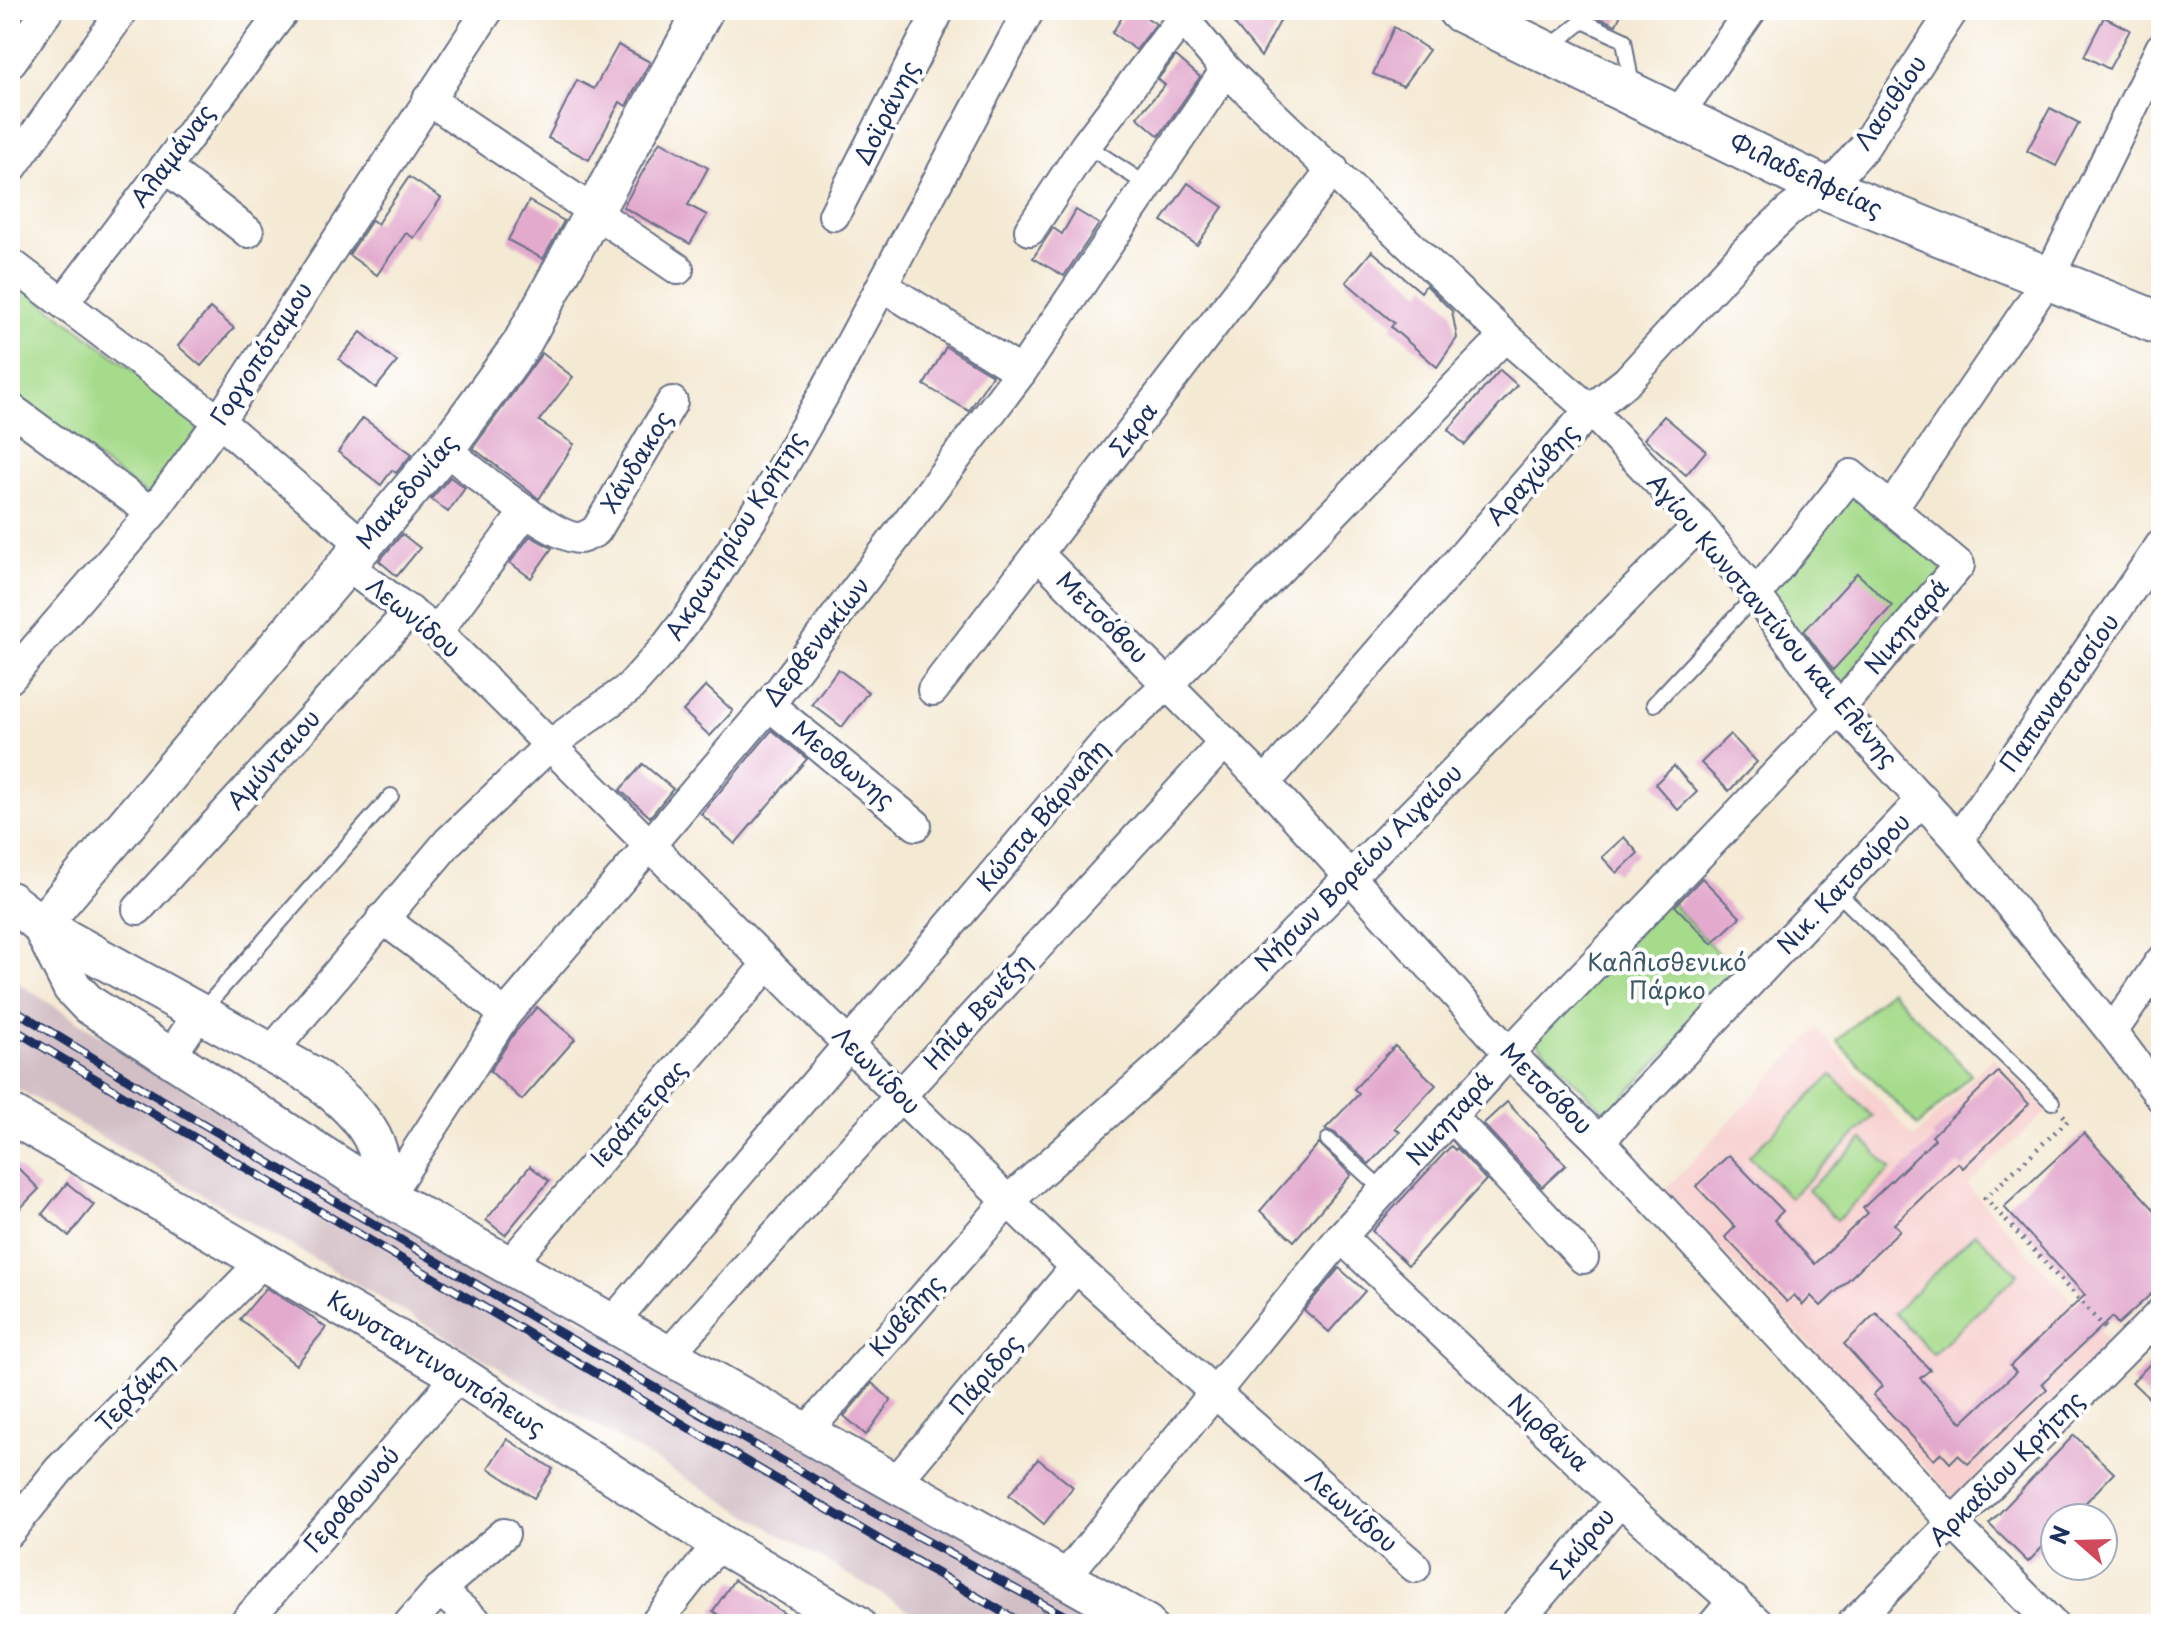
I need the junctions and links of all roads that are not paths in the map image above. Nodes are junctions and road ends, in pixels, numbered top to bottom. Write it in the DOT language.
graph roads {
  1 [pos="48,10"];
  2 [pos="123,10"];
  3 [pos="284,10"];
  4 [pos="488,10"];
  5 [pos="704,10"];
  6 [pos="939,10"];
  7 [pos="1029,10"];
  8 [pos="1459,10"];
  9 [pos="1751,10"];
  10 [pos="1953,10"];
  11 [pos="1178,15"];
  12 [pos="2161,48"];
  13 [pos="10,63"];
  14 [pos="1226,70"];
  15 [pos="428,99"];
  16 [pos="1677,116"];
  17 [pos="1086,145"];
  18 [pos="165,167"];
  19 [pos="1333,169"];
  20 [pos="10,170"];
  21 [pos="1147,185"];
  22 [pos="1820,186"];
  23 [pos="594,212"];
  24 [pos="834,215"];
  25 [pos="1030,230"];
  26 [pos="248,232"];
  27 [pos="10,263"];
  28 [pos="678,269"];
  29 [pos="2048,279"];
  30 [pos="884,287"];
  31 [pos="63,303"];
  32 [pos="2161,324"];
  33 [pos="1505,336"];
  34 [pos="1021,372"];
  35 [pos="672,402"];
  36 [pos="10,408"];
  37 [pos="1590,410"];
  38 [pos="219,421"];
  39 [pos="445,449"];
  40 [pos="1892,508"];
  41 [pos="526,511"];
  42 [pos="152,513"];
  43 [pos="1699,525"];
  44 [pos="2161,545"];
  45 [pos="355,555"];
  46 [pos="1039,555"];
  47 [pos="1756,595"];
  48 [pos="410,611"];
  49 [pos="437,632"];
  50 [pos="10,678"];
  51 [pos="1168,684"];
  52 [pos="933,690"];
  53 [pos="1654,704"];
  54 [pos="769,705"];
  55 [pos="1839,709"];
  56 [pos="1225,742"];
  57 [pos="550,745"];
  58 [pos="1265,783"];
  59 [pos="391,796"];
  60 [pos="1923,799"];
  61 [pos="916,825"];
  62 [pos="1958,840"];
  63 [pos="649,845"];
  64 [pos="1351,876"];
  65 [pos="1838,893"];
  66 [pos="10,901"];
  67 [pos="138,909"];
  68 [pos="382,918"];
  69 [pos="26,920"];
  70 [pos="2161,961"];
  71 [pos="768,964"];
  72 [pos="200,1012"];
  73 [pos="505,1015"];
  74 [pos="2112,1032"];
  75 [pos="850,1044"];
  76 [pos="272,1051"];
  77 [pos="1509,1053"];
  78 [pos="171,1055"];
  79 [pos="900,1096"];
  80 [pos="2161,1097"];
  81 [pos="2052,1102"];
  82 [pos="10,1114"];
  83 [pos="1453,1118"];
  84 [pos="1328,1140"];
  85 [pos="1599,1141"];
  86 [pos="1384,1191"];
  87 [pos="387,1197"];
  88 [pos="1009,1200"];
  89 [pos="1341,1237"];
  90 [pos="1583,1258"];
  91 [pos="264,1260"];
  92 [pos="509,1265"];
  93 [pos="1076,1267"];
  94 [pos="2161,1313"];
  95 [pos="612,1323"];
  96 [pos="668,1355"];
  97 [pos="459,1375"];
  98 [pos="1214,1392"];
  99 [pos="806,1432"];
  100 [pos="895,1483"];
  101 [pos="1620,1501"];
  102 [pos="1952,1522"];
  103 [pos="10,1531"];
  104 [pos="504,1534"];
  105 [pos="719,1543"];
  106 [pos="1415,1567"];
  107 [pos="1064,1578"];
  108 [pos="439,1590"];
  109 [pos="1734,1600"];
  110 [pos="244,1624"];
  111 [pos="409,1624"];
  112 [pos="479,1624"];
  113 [pos="655,1624"];
  114 [pos="856,1624"];
  115 [pos="1146,1624"];
  116 [pos="1516,1624"];
  117 [pos="1714,1624"];
  118 [pos="1759,1624"];
  119 [pos="1852,1624"];
  120 [pos="2052,1624"];
  1 -- 13 [label="street"];
  2 -- 20 [label="street"];
  3 -- 18 [label="street, Αλαμάνας"];
  4 -- 15 [label="street, Γοργοπόταμου"];
  5 -- 23 [label="street, Μακεδονίας"];
  6 -- 24 [label="street, Δοϊράνης"];
  7 -- 30 [label="street, Ακρωτηρίου Κρήτης"];
  8 -- 16 [label="main road, Φιλαδελφείας"];
  9 -- 16 [label="street"];
  10 -- 22 [label="street, Λασιθίου"];
  11 -- 14 [label="street, Αγίου Κωνσταντίνου και Ελένης"];
  11 -- 17 [label="street"];
  12 -- 29 [label="street"];
  14 -- 19 [label="street, Αγίου Κωνσταντίνου και Ελένης"];
  14 -- 21 [label="street, Δερβενακίων"];
  15 -- 23 [label="street"];
  15 -- 38 [label="street, Γοργοπόταμου"];
  16 -- 22 [label="main road, Φιλαδελφείας"];
  17 -- 21 [label="lane"];
  17 -- 25 [label="street"];
  18 -- 26 [label="street"];
  18 -- 31 [label="street, Αλαμάνας"];
  19 -- 33 [label="street, Αγίου Κωνσταντίνου και Ελένης"];
  19 -- 46 [label="street, Σκρα"];
  21 -- 34 [label="street, Δερβενακίων"];
  22 -- 29 [label="main road, Φιλαδελφείας"];
  22 -- 37 [label="street, Αραχώβης"];
  23 -- 28 [label="street"];
  23 -- 39 [label="street, Μακεδονίας"];
  27 -- 31 [label="street, Λεωνίδου"];
  29 -- 32 [label="main road, Φιλαδελφείας"];
  29 -- 40 [label="street"];
  30 -- 34 [label="street"];
  30 -- 57 [label="street, Ακρωτηρίου Κρήτης"];
  31 -- 38 [label="street, Λεωνίδου"];
  33 -- 37 [label="street, Αγίου Κωνσταντίνου και Ελένης"];
  33 -- 51 [label="street, Κώστα Βάρναλη"];
  34 -- 54 [label="street, Δερβενακίων"];
  35 -- 41 [label="street, Χάνδακος"];
  36 -- 42 [label="street"];
  37 -- 43 [label="street, Αγίου Κωνσταντίνου και Ελένης"];
  37 -- 58 [label="street, Αραχώβης"];
  38 -- 42 [label="street, Γοργοπόταμου"];
  38 -- 45 [label="street, Λεωνίδου"];
  39 -- 41 [label="street, Χάνδακος"];
  39 -- 45 [label="street, Μακεδονίας"];
  40 -- 47 [label="street, Νικηταρά"];
  40 -- 55 [label="street, Νικηταρά"];
  41 -- 49 [label="street"];
  42 -- 50 [label="street, Γοργοπόταμου"];
  43 -- 47 [label="street, Αγίου Κωνσταντίνου και Ελένης"];
  43 -- 64 [label="street, Νήσων Βορείου Αιγαίου"];
  44 -- 62 [label="street, Παπαναστασίου"];
  45 -- 48 [label="street, Λεωνίδου"];
  45 -- 69 [label="street, Μακεδονίας"];
  46 -- 51 [label="street, Μετσόβου"];
  46 -- 52 [label="street, Σκρα"];
  47 -- 53 [label="lane"];
  47 -- 55 [label="street, Αγίου Κωνσταντίνου και Ελένης"];
  48 -- 49 [label="street, Λεωνίδου"];
  48 -- 67 [label="street, Αμύνταιου"];
  49 -- 57 [label="street, Λεωνίδου"];
  51 -- 56 [label="street, Μετσόβου"];
  51 -- 75 [label="street, Κώστα Βάρναλη"];
  54 -- 61 [label="street, Μεοθωνης"];
  54 -- 63 [label="street, Δερβενακίων"];
  55 -- 60 [label="street, Αγίου Κωνσταντίνου και Ελένης"];
  55 -- 77 [label="street, Νικηταρά"];
  56 -- 58 [label="street, Μετσόβου"];
  56 -- 79 [label="street, Ηλία Βενέζη"];
  57 -- 63 [label="street, Λεωνίδου"];
  57 -- 68 [label="street, Ακρωτηρίου Κρήτης"];
  58 -- 64 [label="street, Μετσόβου"];
  59 -- 72 [label="lane"];
  60 -- 62 [label="street, Αγίου Κωνσταντίνου και Ελένης"];
  60 -- 65 [label="street, Νικ. Κατσούρου"];
  62 -- 74 [label="street, Αγίου Κωνσταντίνου και Ελένης"];
  63 -- 71 [label="street, Λεωνίδου"];
  63 -- 73 [label="street, Δερβενακίων"];
  64 -- 77 [label="street, Μετσόβου"];
  64 -- 88 [label="street, Νήσων Βορείου Αιγαίου"];
  65 -- 81 [label="lane"];
  65 -- 85 [label="street, Νικ. Κατσούρου"];
  66 -- 69 [label="street"];
  68 -- 73 [label="street"];
  68 -- 76 [label="street, Ακρωτηρίου Κρήτης"];
  69 -- 72 [label="street"];
  69 -- 78 [label="street"];
  70 -- 74 [label="street"];
  71 -- 75 [label="street, Λεωνίδου"];
  71 -- 92 [label="street, Ιεράπετρας"];
  72 -- 76 [label="street"];
  72 -- 78 [label="street"];
  73 -- 87 [label="street, Δερβενακίων"];
  74 -- 80 [label="street, Αγίου Κωνσταντίνου και Ελένης"];
  75 -- 79 [label="street, Λεωνίδου"];
  75 -- 95 [label="street, Κώστα Βάρναλη"];
  76 -- 87 [label="street"];
  77 -- 83 [label="street, Νικηταρά"];
  77 -- 85 [label="street, Μετσόβου"];
  78 -- 87 [label="street"];
  79 -- 88 [label="street, Λεωνίδου"];
  79 -- 96 [label="street, Ηλία Βενέζη"];
  82 -- 91 [label="street, Κωνσταντινουπόλεως"];
  83 -- 86 [label="street, Νικηταρά"];
  83 -- 90 [label="street"];
  84 -- 86 [label="lane"];
  85 -- 102 [label="street, Μετσόβου"];
  86 -- 89 [label="street, Νικηταρά"];
  87 -- 92 [label="street"];
  88 -- 93 [label="street, Λεωνίδου"];
  88 -- 99 [label="street, Κυβέλης"];
  89 -- 98 [label="street, Νικηταρά"];
  89 -- 101 [label="street, Νιρβάνα"];
  91 -- 97 [label="street, Κωνσταντινουπόλεως"];
  91 -- 103 [label="street, Τερζάκη"];
  92 -- 95 [label="street"];
  93 -- 98 [label="street, Λεωνίδου"];
  93 -- 100 [label="street, Πάριδος"];
  94 -- 102 [label="street, Αρκαδίου Κρήτης"];
  95 -- 96 [label="street"];
  96 -- 99 [label="street"];
  97 -- 105 [label="street, Κωνσταντινουπόλεως"];
  97 -- 110 [label="street, Γεροβουνού"];
  98 -- 106 [label="street, Λεωνίδου"];
  98 -- 107 [label="street, Νικηταρά"];
  99 -- 100 [label="street"];
  100 -- 107 [label="street"];
  101 -- 109 [label="street, Νιρβάνα"];
  101 -- 116 [label="street, Σκύρου"];
  102 -- 119 [label="street, Αρκαδίου Κρήτης"];
  102 -- 120 [label="street, Μετσόβου"];
  104 -- 108 [label="street"];
  105 -- 113 [label="street"];
  105 -- 114 [label="street, Κωνσταντινουπόλεως"];
  107 -- 115 [label="street"];
  108 -- 111 [label="street"];
  108 -- 112 [label="street"];
  109 -- 117 [label="street"];
  109 -- 118 [label="street, Νιρβάνα"];
}
